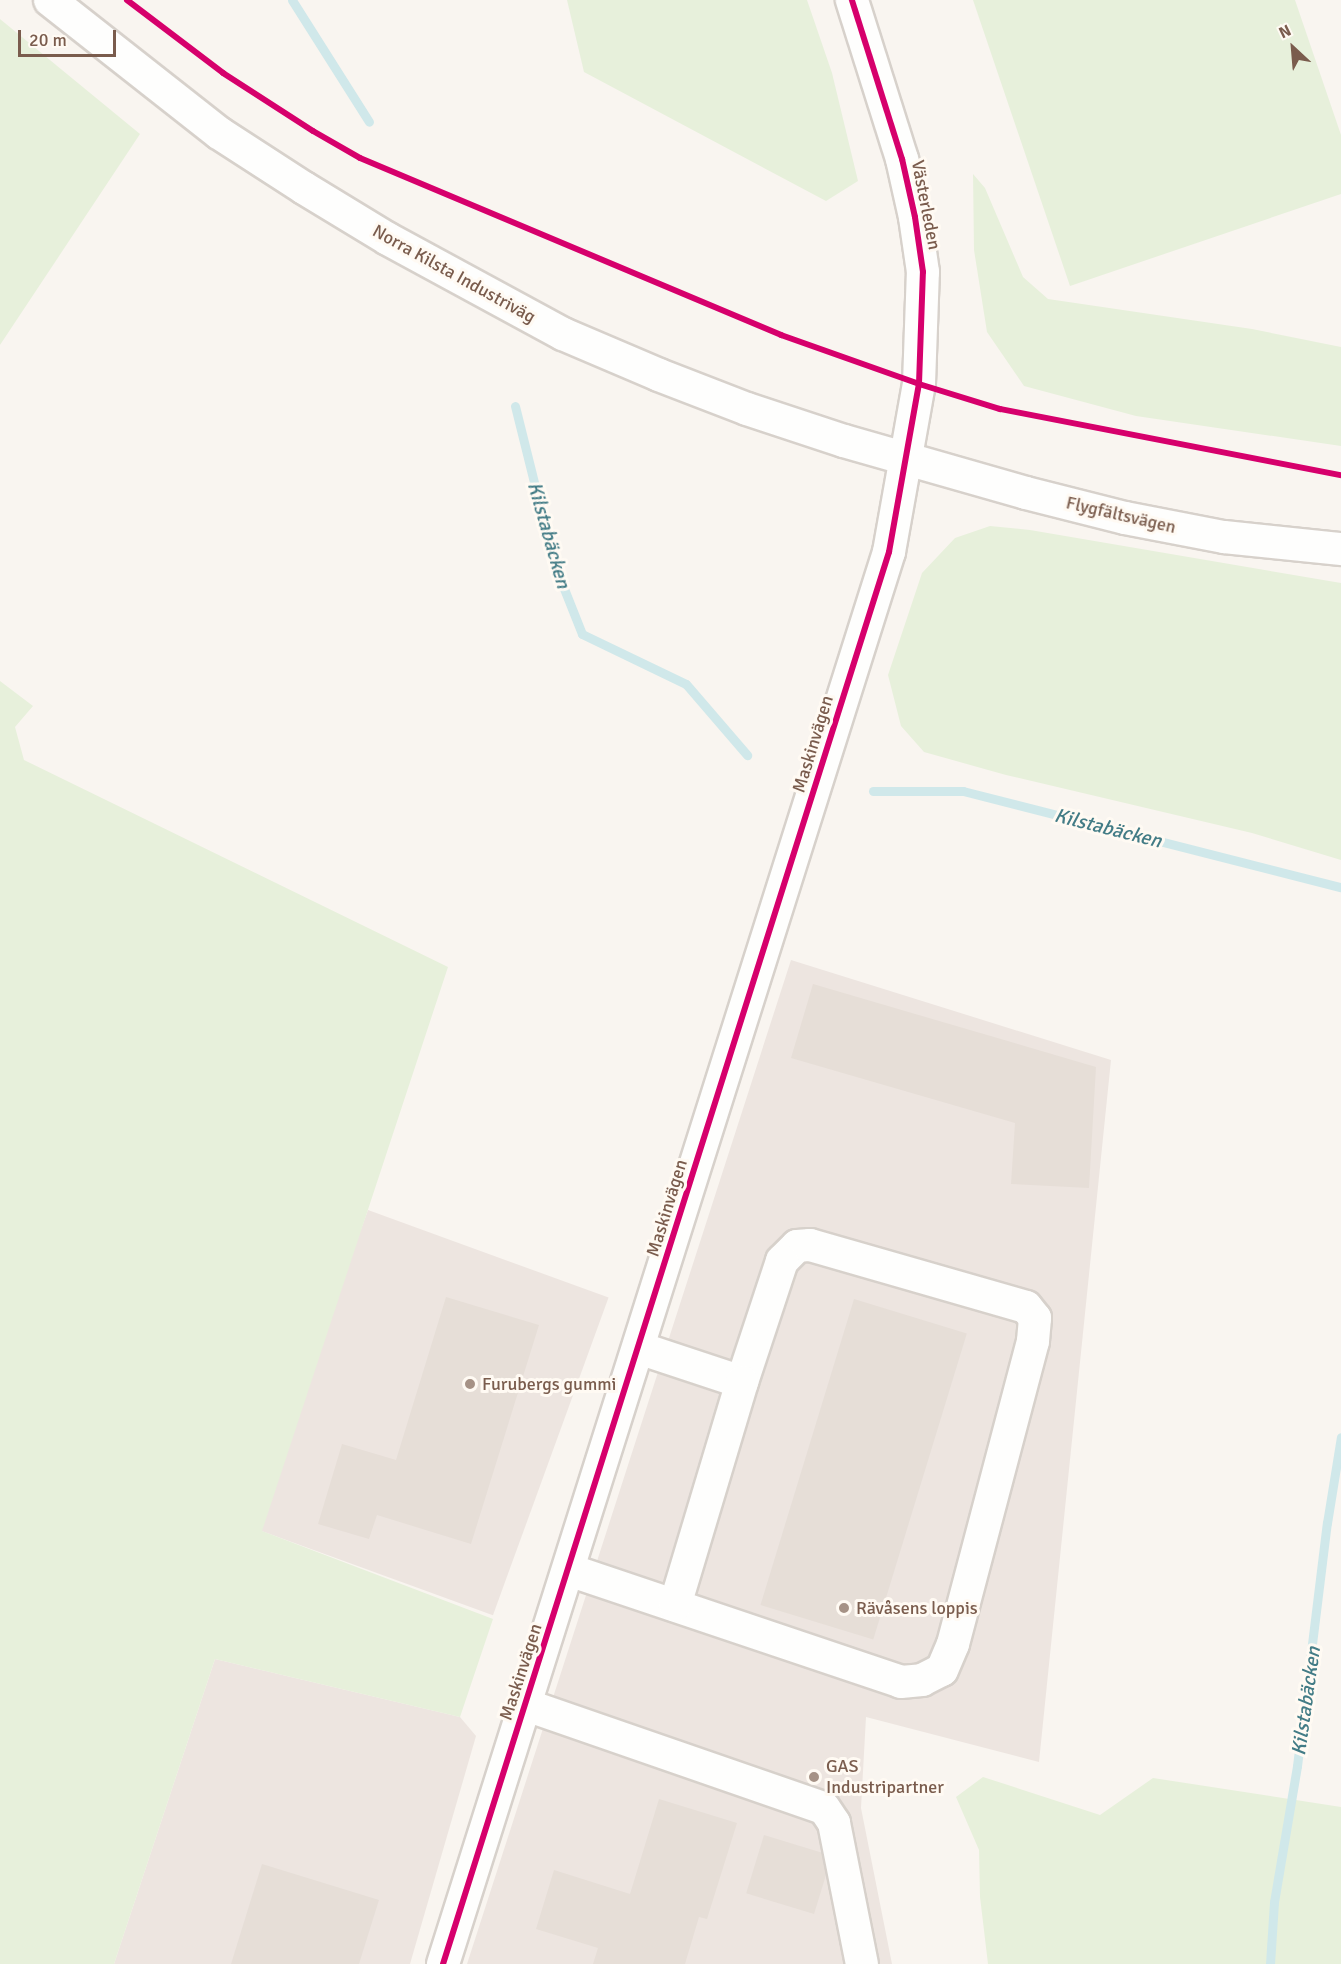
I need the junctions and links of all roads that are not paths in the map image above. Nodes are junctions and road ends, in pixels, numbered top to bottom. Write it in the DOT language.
graph roads {
  1 [pos="50,0"];
  2 [pos="852,0"];
  3 [pos="906,458"];
  4 [pos="1341,549"];
  5 [pos="639,1348"];
  6 [pos="742,1382"];
  7 [pos="569,1570"];
  8 [pos="675,1605"];
  9 [pos="526,1705"];
  10 [pos="443,1964"];
  11 [pos="862,1964"];
  1 -- 3 [label="street, Norra Kilsta Industriväg"];
  2 -- 3 [label="street, Västerleden"];
  3 -- 4 [label="street, Flygfältsvägen"];
  3 -- 5 [label="street, Maskinvägen"];
  5 -- 6 [label="street"];
  5 -- 7 [label="street, Maskinvägen"];
  6 -- 8 [label="street"];
  6 -- 8 [label="street"];
  7 -- 8 [label="street"];
  7 -- 9 [label="street, Maskinvägen"];
  9 -- 10 [label="street, Maskinvägen"];
  9 -- 11 [label="street"];
}
